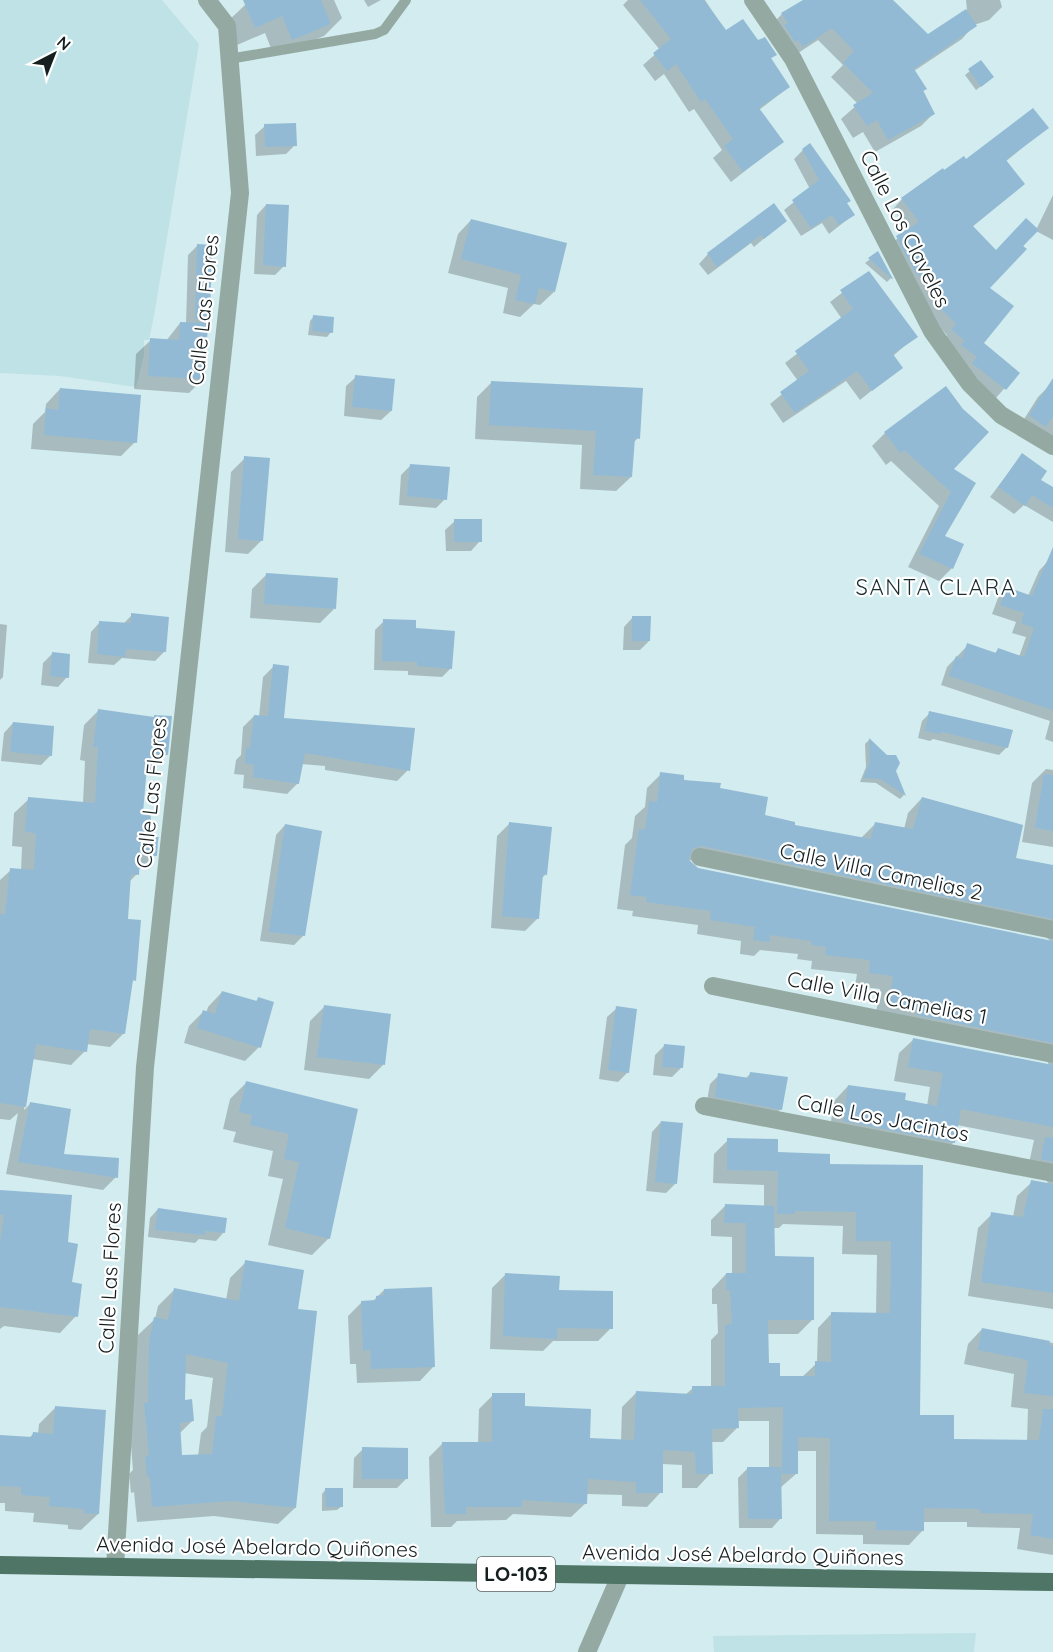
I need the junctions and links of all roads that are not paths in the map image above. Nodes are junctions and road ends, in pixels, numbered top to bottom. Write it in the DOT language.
graph roads {
  1 [pos="207,0"];
  2 [pos="406,0"];
  3 [pos="753,0"];
  4 [pos="230,59"];
  5 [pos="1053,446"];
  6 [pos="700,857"];
  7 [pos="1053,930"];
  8 [pos="713,986"];
  9 [pos="1053,1054"];
  10 [pos="704,1106"];
  11 [pos="1053,1173"];
  12 [pos="0,1565"];
  13 [pos="115,1567"];
  14 [pos="620,1576"];
  15 [pos="1053,1582"];
  16 [pos="587,1652"];
  1 -- 4 [label="street, Calle Las Flores"];
  2 -- 4 [label="lane"];
  3 -- 5 [label="street, Calle Los Claveles"];
  4 -- 13 [label="street, Calle Las Flores"];
  6 -- 7 [label="street, Calle Villa Camelias 2"];
  8 -- 9 [label="street, Calle Villa Camelias 1"];
  10 -- 11 [label="street, Calle Los Jacintos"];
  12 -- 13 [label="main road, Avenida José Abelardo Quiñones / LO-103"];
  13 -- 14 [label="main road, Avenida José Abelardo Quiñones / LO-103"];
  14 -- 15 [label="main road, Avenida José Abelardo Quiñones / LO-103"];
  14 -- 16 [label="street"];
}
